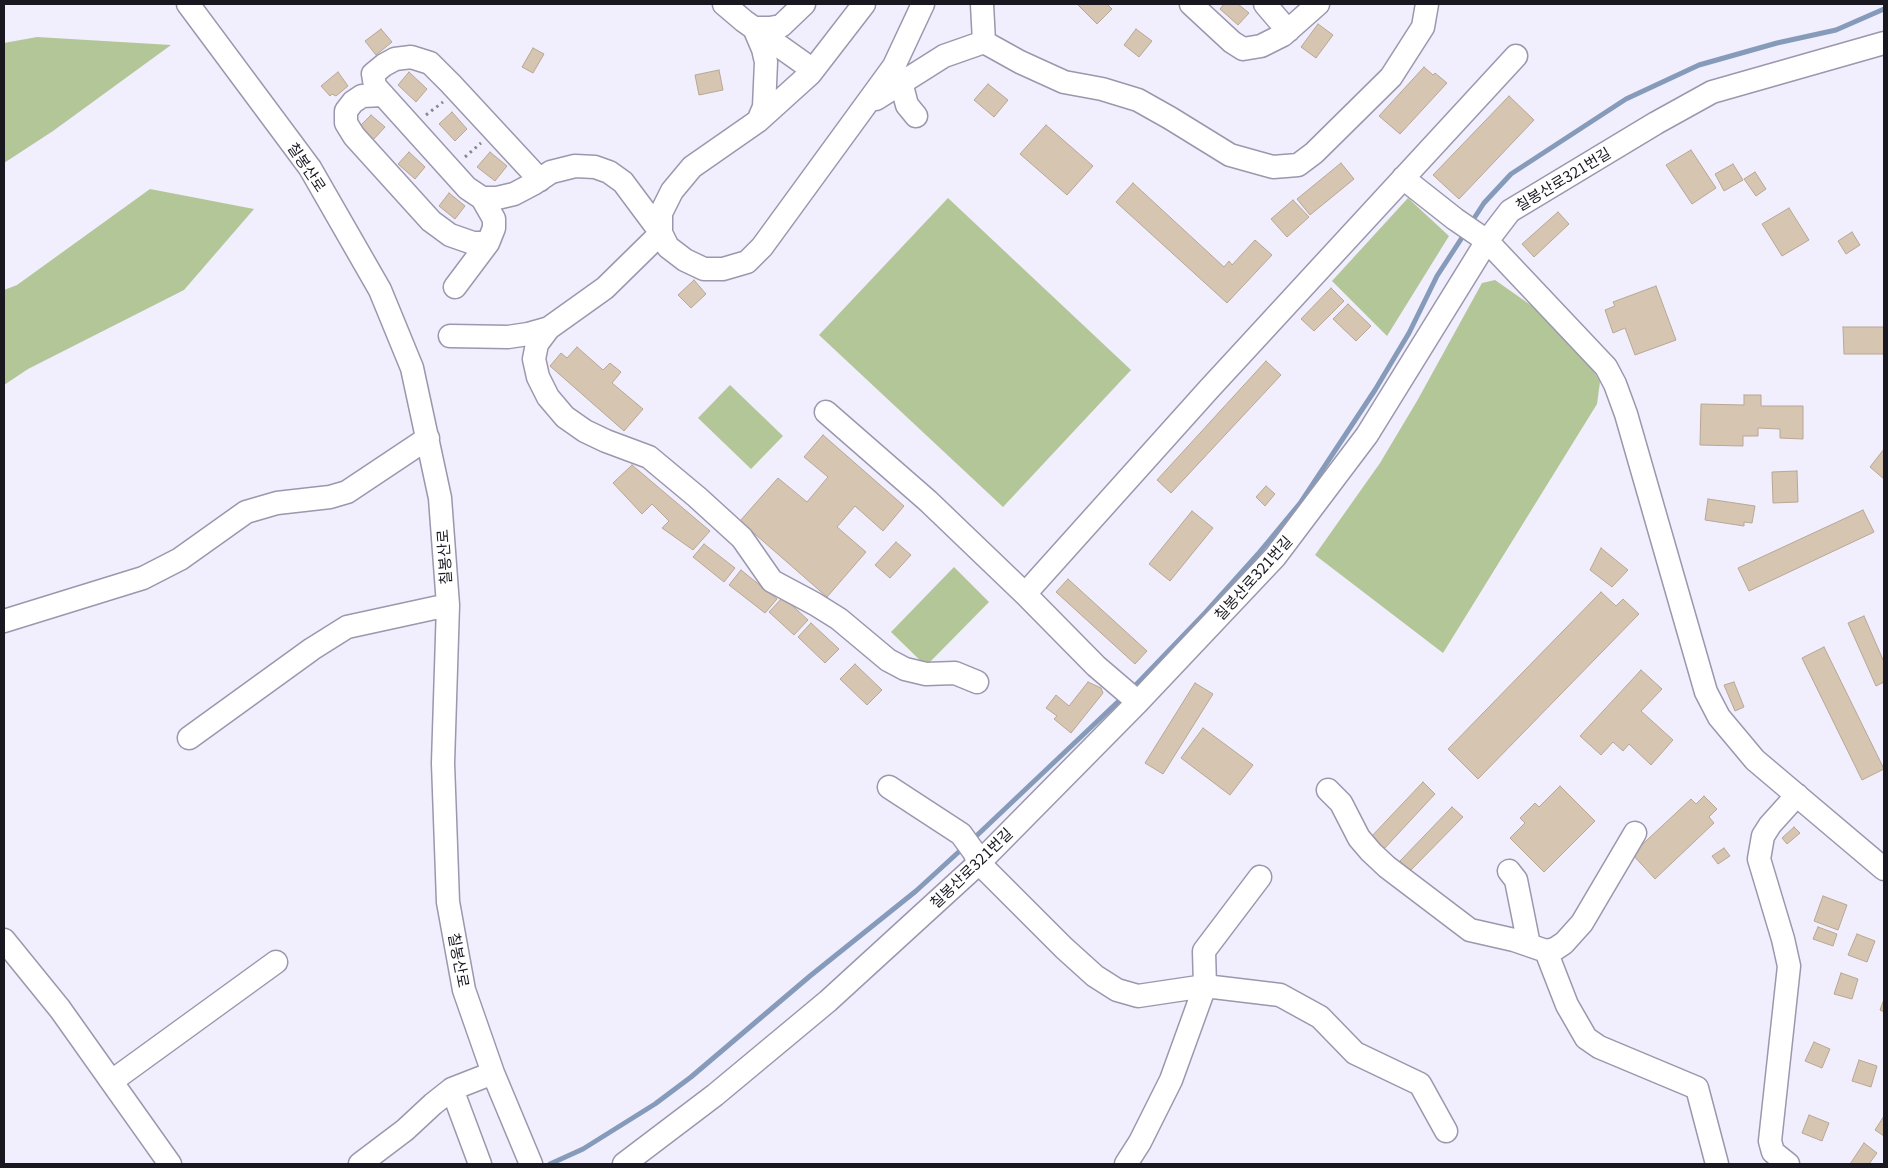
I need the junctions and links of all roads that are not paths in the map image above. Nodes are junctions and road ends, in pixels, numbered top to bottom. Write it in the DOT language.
graph roads {
  1 [pos="188,4"];
  2 [pos="724,4"];
  3 [pos="804,4"];
  4 [pos="864,4"];
  5 [pos="923,4"];
  6 [pos="982,4"];
  7 [pos="1191,4"];
  8 [pos="1265,4"];
  9 [pos="1318,4"];
  10 [pos="1427,4"];
  11 [pos="754,28"];
  12 [pos="1288,31"];
  13 [pos="984,42"];
  14 [pos="1884,43"];
  15 [pos="1516,56"];
  16 [pos="813,70"];
  17 [pos="901,82"];
  18 [pos="383,95"];
  19 [pos="864,106"];
  20 [pos="916,116"];
  21 [pos="758,121"];
  22 [pos="1403,178"];
  23 [pos="540,180"];
  24 [pos="482,198"];
  25 [pos="661,233"];
  26 [pos="1487,241"];
  27 [pos="488,243"];
  28 [pos="455,287"];
  29 [pos="549,328"];
  30 [pos="450,336"];
  31 [pos="826,412"];
  32 [pos="428,438"];
  33 [pos="1025,594"];
  34 [pos="448,605"];
  35 [pos="4,622"];
  36 [pos="977,682"];
  37 [pos="1138,702"];
  38 [pos="190,738"];
  39 [pos="888,787"];
  40 [pos="1328,790"];
  41 [pos="1797,795"];
  42 [pos="1635,833"];
  43 [pos="976,857"];
  44 [pos="1884,869"];
  45 [pos="1509,871"];
  46 [pos="1260,877"];
  47 [pos="4,940"];
  48 [pos="1538,948"];
  49 [pos="276,962"];
  50 [pos="1205,986"];
  51 [pos="493,1074"];
  52 [pos="112,1081"];
  53 [pos="452,1089"];
  54 [pos="1446,1131"];
  55 [pos="170,1164"];
  56 [pos="360,1164"];
  57 [pos="480,1164"];
  58 [pos="531,1164"];
  59 [pos="624,1164"];
  60 [pos="1126,1164"];
  61 [pos="1718,1164"];
  62 [pos="1788,1164"];
  1 -- 32 [label="street, 칠봉산로"];
  2 -- 11 [label="street"];
  3 -- 11 [label="street"];
  4 -- 16 [label="street"];
  5 -- 19 [label="street"];
  6 -- 13 [label="street"];
  7 -- 12 [label="street"];
  8 -- 12 [label="street"];
  9 -- 12 [label="street"];
  10 -- 13 [label="street"];
  11 -- 16 [label="street"];
  11 -- 21 [label="street"];
  13 -- 17 [label="street"];
  14 -- 26 [label="street, 칠봉산로321번길"];
  15 -- 22 [label="street"];
  16 -- 21 [label="street"];
  17 -- 19 [label="street"];
  17 -- 20 [label="street"];
  18 -- 23 [label="street"];
  18 -- 24 [label="street"];
  18 -- 27 [label="street"];
  19 -- 25 [label="street"];
  21 -- 25 [label="street"];
  22 -- 26 [label="street"];
  22 -- 33 [label="street"];
  23 -- 24 [label="street"];
  23 -- 25 [label="street"];
  24 -- 27 [label="street"];
  25 -- 29 [label="street"];
  26 -- 37 [label="street, 칠봉산로321번길"];
  26 -- 41 [label="street"];
  27 -- 28 [label="street"];
  29 -- 30 [label="street"];
  29 -- 36 [label="street"];
  31 -- 33 [label="street"];
  32 -- 34 [label="street, 칠봉산로"];
  32 -- 35 [label="street"];
  33 -- 37 [label="street"];
  34 -- 38 [label="street"];
  34 -- 51 [label="street, 칠봉산로"];
  37 -- 43 [label="street, 칠봉산로321번길"];
  39 -- 43 [label="street"];
  40 -- 48 [label="street"];
  41 -- 44 [label="street"];
  41 -- 62 [label="street"];
  42 -- 48 [label="street"];
  43 -- 50 [label="street"];
  43 -- 59 [label="street, 칠봉산로321번길"];
  45 -- 48 [label="street"];
  46 -- 50 [label="street"];
  47 -- 52 [label="street"];
  48 -- 61 [label="street"];
  49 -- 52 [label="street"];
  50 -- 54 [label="street"];
  50 -- 60 [label="street"];
  51 -- 53 [label="street"];
  51 -- 58 [label="street, 칠봉산로"];
  52 -- 55 [label="street"];
  53 -- 56 [label="street"];
  53 -- 57 [label="street"];
}
